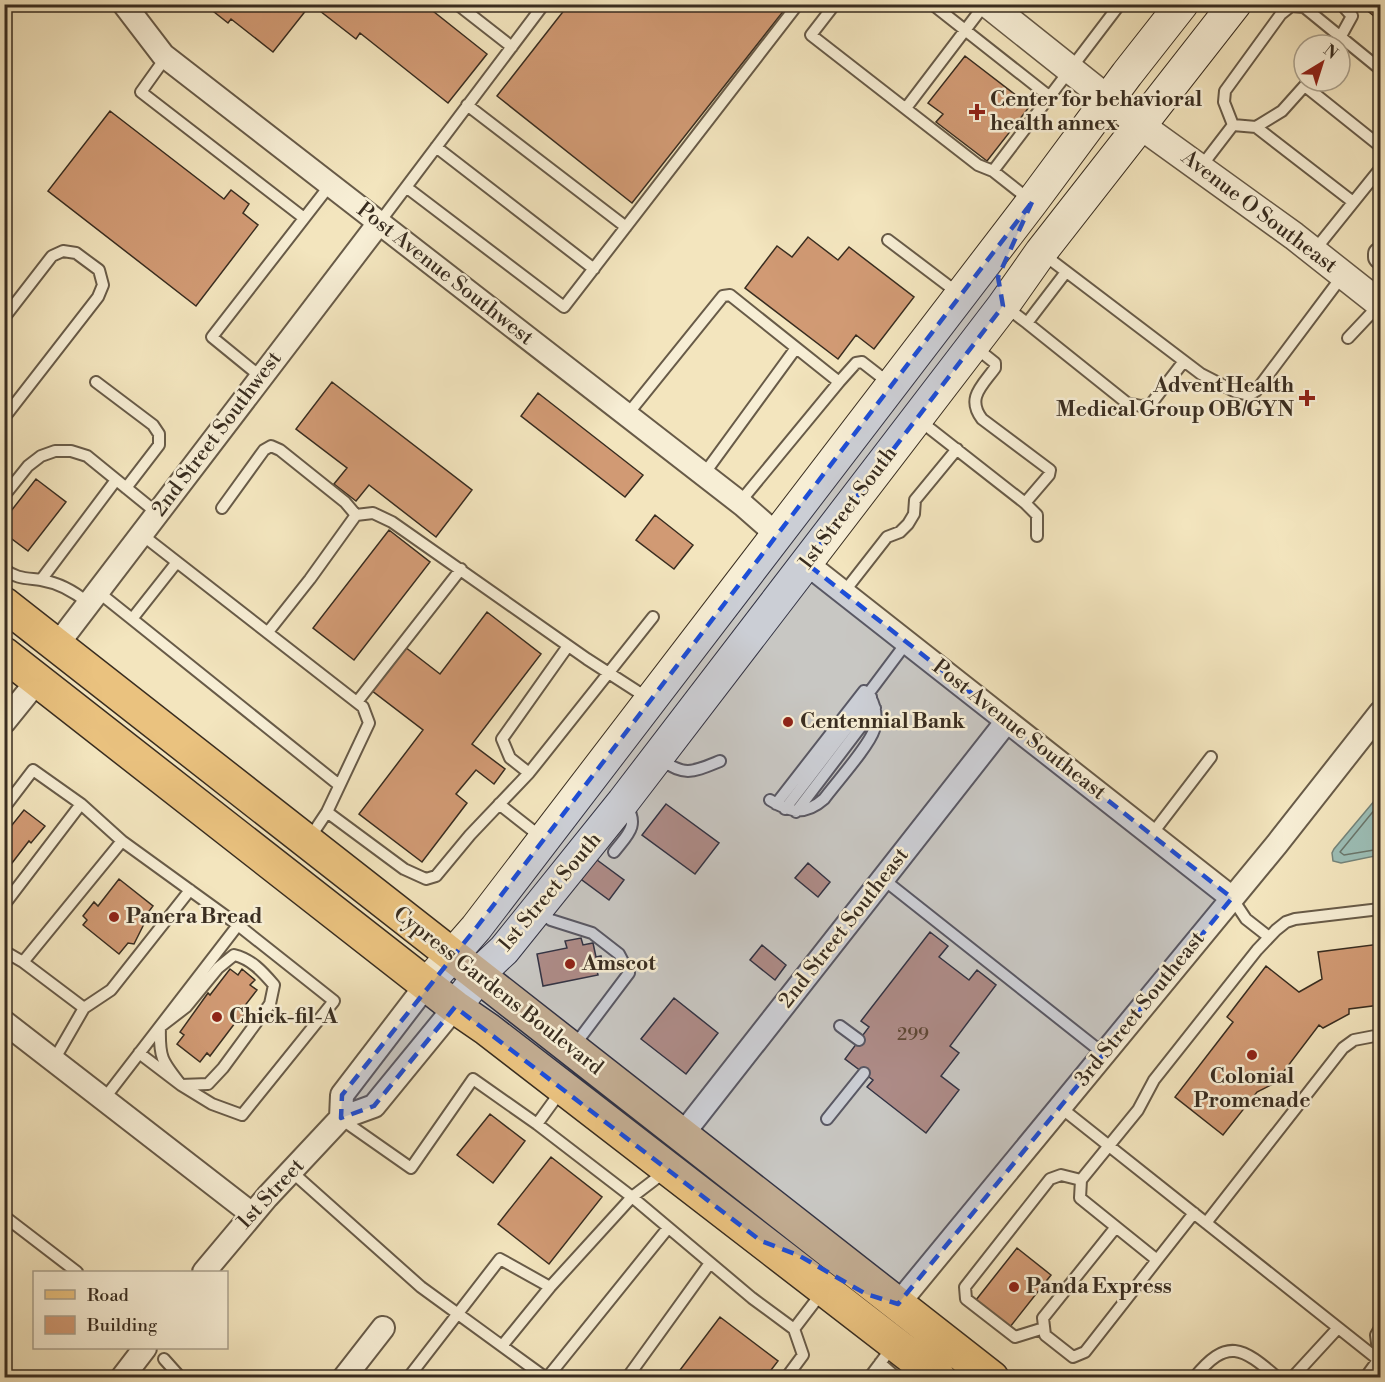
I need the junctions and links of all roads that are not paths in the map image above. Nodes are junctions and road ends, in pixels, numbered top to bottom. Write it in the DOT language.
graph roads {
  1 [pos="124,4"];
  2 [pos="458,4"];
  3 [pos="544,4"];
  4 [pos="798,4"];
  5 [pos="835,4"];
  6 [pos="932,4"];
  7 [pos="1120,4"];
  8 [pos="1182,4"];
  9 [pos="1235,4"];
  10 [pos="1341,4"];
  11 [pos="992,6"];
  12 [pos="1305,6"];
  13 [pos="965,31"];
  14 [pos="1331,33"];
  15 [pos="1343,33"];
  16 [pos="512,47"];
  17 [pos="1352,50"];
  18 [pos="166,57"];
  19 [pos="1380,69"];
  20 [pos="1070,70"];
  21 [pos="1298,93"];
  22 [pos="1319,93"];
  23 [pos="1050,97"];
  24 [pos="1109,100"];
  25 [pos="467,105"];
  26 [pos="906,108"];
  27 [pos="1140,124"];
  28 [pos="1233,125"];
  29 [pos="1256,127"];
  30 [pos="1380,146"];
  31 [pos="436,147"];
  32 [pos="1200,168"];
  33 [pos="1380,170"];
  34 [pos="993,171"];
  35 [pos="330,185"];
  36 [pos="406,187"];
  37 [pos="1032,202"];
  38 [pos="1353,202"];
  39 [pos="304,219"];
  40 [pos="379,223"];
  41 [pos="626,227"];
  42 [pos="888,240"];
  43 [pos="1041,252"];
  44 [pos="1314,252"];
  45 [pos="594,268"];
  46 [pos="1066,272"];
  47 [pos="1344,275"];
  48 [pos="961,295"];
  49 [pos="1380,303"];
  50 [pos="1015,314"];
  51 [pos="4,318"];
  52 [pos="1348,338"];
  53 [pos="796,348"];
  54 [pos="984,354"];
  55 [pos="1184,362"];
  56 [pos="261,377"];
  57 [pos="96,382"];
  58 [pos="840,382"];
  59 [pos="891,384"];
  60 [pos="627,415"];
  61 [pos="4,418"];
  62 [pos="916,418"];
  63 [pos="957,449"];
  64 [pos="704,474"];
  65 [pos="116,480"];
  66 [pos="126,488"];
  67 [pos="4,496"];
  68 [pos="740,502"];
  69 [pos="1025,503"];
  70 [pos="222,508"];
  71 [pos="157,513"];
  72 [pos="356,515"];
  73 [pos="141,534"];
  74 [pos="776,534"];
  75 [pos="1037,536"];
  76 [pos="177,562"];
  77 [pos="806,563"];
  78 [pos="4,569"];
  79 [pos="461,569"];
  80 [pos="41,580"];
  81 [pos="844,592"];
  82 [pos="92,597"];
  83 [pos="4,604"];
  84 [pos="652,617"];
  85 [pos="132,619"];
  86 [pos="268,632"];
  87 [pos="907,642"];
  88 [pos="57,645"];
  89 [pos="568,646"];
  90 [pos="15,667"];
  91 [pos="609,672"];
  92 [pos="869,698"];
  93 [pos="650,700"];
  94 [pos="357,702"];
  95 [pos="1380,713"];
  96 [pos="1007,721"];
  97 [pos="4,722"];
  98 [pos="657,757"];
  99 [pos="1211,757"];
  100 [pos="720,761"];
  101 [pos="529,774"];
  102 [pos="339,785"];
  103 [pos="623,802"];
  104 [pos="81,804"];
  105 [pos="498,804"];
  106 [pos="4,808"];
  107 [pos="327,812"];
  108 [pos="1152,834"];
  109 [pos="543,839"];
  110 [pos="122,841"];
  111 [pos="307,842"];
  112 [pos="614,852"];
  113 [pos="882,878"];
  114 [pos="190,890"];
  115 [pos="1232,898"];
  116 [pos="4,905"];
  117 [pos="1380,909"];
  118 [pos="536,910"];
  119 [pos="238,925"];
  120 [pos="1269,937"];
  121 [pos="4,951"];
  122 [pos="452,955"];
  123 [pos="23,962"];
  124 [pos="479,976"];
  125 [pos="427,984"];
  126 [pos="455,1007"];
  127 [pos="84,1008"];
  128 [pos="4,1022"];
  129 [pos="840,1026"];
  130 [pos="160,1027"];
  131 [pos="1380,1035"];
  132 [pos="859,1041"];
  133 [pos="572,1049"];
  134 [pos="139,1053"];
  135 [pos="1104,1054"];
  136 [pos="54,1060"];
  137 [pos="864,1073"];
  138 [pos="181,1085"];
  139 [pos="563,1088"];
  140 [pos="104,1099"];
  141 [pos="1060,1107"];
  142 [pos="341,1118"];
  143 [pos="827,1119"];
  144 [pos="537,1124"];
  145 [pos="682,1135"];
  146 [pos="1110,1147"];
  147 [pos="669,1169"];
  148 [pos="292,1172"];
  149 [pos="1081,1180"];
  150 [pos="632,1197"];
  151 [pos="1194,1213"];
  152 [pos="252,1214"];
  153 [pos="4,1216"];
  154 [pos="788,1218"];
  155 [pos="1206,1223"];
  156 [pos="1116,1227"];
  157 [pos="668,1228"];
  158 [pos="761,1241"];
  159 [pos="1157,1260"];
  160 [pos="710,1263"];
  161 [pos="76,1271"];
  162 [pos="205,1271"];
  163 [pos="550,1287"];
  164 [pos="825,1289"];
  165 [pos="898,1304"];
  166 [pos="458,1314"];
  167 [pos="383,1328"];
  168 [pos="1044,1328"];
  169 [pos="1338,1328"];
  170 [pos="1380,1328"];
  171 [pos="794,1329"];
  172 [pos="502,1346"];
  173 [pos="154,1353"];
  174 [pos="887,1353"];
  175 [pos="1380,1360"];
  176 [pos="122,1377"];
  177 [pos="182,1377"];
  178 [pos="344,1377"];
  179 [pos="408,1377"];
  180 [pos="546,1377"];
  181 [pos="627,1377"];
  182 [pos="786,1377"];
  183 [pos="869,1377"];
  184 [pos="897,1377"];
  185 [pos="939,1377"];
  186 [pos="992,1377"];
  187 [pos="1194,1377"];
  188 [pos="1278,1377"];
  189 [pos="1292,1377"];
  190 [pos="1365,1377"];
  1 -- 18 [label="street, Post Avenue Southwest"];
  2 -- 16 [label="lane"];
  3 -- 16 [label="lane"];
  4 -- 41 [label="lane"];
  5 -- 26 [label="lane"];
  6 -- 13 [label="lane"];
  7 -- 20 [label="lane"];
  8 -- 24 [label="main road, 1st Street South"];
  9 -- 27 [label="main road, 1st Street South"];
  10 -- 15 [label="lane"];
  11 -- 13 [label="lane"];
  11 -- 20 [label="street, Avenue O Southeast"];
  12 -- 14 [label="lane"];
  12 -- 28 [label="lane"];
  13 -- 23 [label="lane"];
  13 -- 26 [label="lane"];
  16 -- 25 [label="lane"];
  17 -- 19 [label="lane"];
  18 -- 35 [label="street, Post Avenue Southwest"];
  18 -- 39 [label="lane"];
  20 -- 23 [label="lane"];
  20 -- 24 [label="street, Avenue O Southeast"];
  21 -- 29 [label="lane"];
  22 -- 30 [label="lane"];
  23 -- 34 [label="lane"];
  24 -- 27 [label="street, Avenue O Southeast"];
  24 -- 37 [label="main road, 1st Street South"];
  25 -- 31 [label="lane"];
  25 -- 41 [label="lane"];
  26 -- 34 [label="lane"];
  27 -- 32 [label="street, Avenue O Southeast"];
  27 -- 43 [label="main road, 1st Street South"];
  28 -- 29 [label="lane"];
  28 -- 32 [label="lane"];
  29 -- 38 [label="lane"];
  31 -- 36 [label="lane"];
  31 -- 45 [label="lane"];
  32 -- 44 [label="street, Avenue O Southeast"];
  33 -- 38 [label="lane"];
  34 -- 37 [label="lane"];
  35 -- 39 [label="lane"];
  35 -- 40 [label="street, Post Avenue Southwest"];
  36 -- 40 [label="lane"];
  36 -- 45 [label="lane"];
  37 -- 48 [label="main road, 1st Street South"];
  37 -- 50 [label="main road"];
  38 -- 44 [label="lane"];
  39 -- 56 [label="lane"];
  40 -- 56 [label="street, 2nd Street Southwest"];
  40 -- 60 [label="street, Post Avenue Southwest"];
  41 -- 45 [label="lane"];
  42 -- 48 [label="lane"];
  43 -- 46 [label="lane"];
  43 -- 50 [label="main road, 1st Street South"];
  44 -- 47 [label="street, Avenue O Southeast"];
  46 -- 50 [label="lane"];
  46 -- 55 [label="lane"];
  47 -- 49 [label="street, Avenue O Southeast"];
  47 -- 55 [label="lane"];
  48 -- 59 [label="main road, 1st Street South"];
  49 -- 52 [label="lane"];
  50 -- 54 [label="main road, 1st Street South"];
  50 -- 55 [label="lane"];
  51 -- 61 [label="lane"];
  53 -- 58 [label="lane"];
  53 -- 60 [label="lane"];
  53 -- 64 [label="lane"];
  54 -- 62 [label="main road, 1st Street South"];
  54 -- 69 [label="lane"];
  56 -- 71 [label="street, 2nd Street Southwest"];
  57 -- 66 [label="lane"];
  58 -- 59 [label="lane"];
  58 -- 68 [label="lane"];
  59 -- 74 [label="main road, 1st Street South"];
  60 -- 64 [label="street, Post Avenue Southwest"];
  62 -- 63 [label="lane"];
  62 -- 77 [label="main road, 1st Street South"];
  63 -- 69 [label="lane"];
  63 -- 81 [label="lane"];
  64 -- 68 [label="street, Post Avenue Southwest"];
  65 -- 66 [label="lane"];
  65 -- 67 [label="lane"];
  65 -- 80 [label="lane"];
  66 -- 71 [label="lane"];
  68 -- 74 [label="street, Post Avenue Southwest"];
  69 -- 75 [label="lane"];
  70 -- 72 [label="lane"];
  71 -- 73 [label="street, 2nd Street Southwest"];
  72 -- 79 [label="lane"];
  72 -- 86 [label="lane"];
  73 -- 76 [label="lane"];
  73 -- 82 [label="street, 2nd Street Southwest"];
  74 -- 93 [label="main road, 1st Street South"];
  76 -- 85 [label="lane"];
  76 -- 86 [label="lane"];
  77 -- 81 [label="street, Post Avenue Southeast"];
  77 -- 98 [label="main road, 1st Street South"];
  78 -- 80 [label="lane"];
  79 -- 89 [label="lane"];
  79 -- 94 [label="lane"];
  80 -- 82 [label="lane"];
  81 -- 87 [label="street, Post Avenue Southeast"];
  82 -- 85 [label="lane"];
  82 -- 88 [label="street, 2nd Street Southwest"];
  83 -- 88 [label="main road, Cypress Gardens Boulevard"];
  84 -- 91 [label="lane"];
  85 -- 102 [label="lane"];
  86 -- 94 [label="lane"];
  87 -- 92 [label="lane"];
  87 -- 96 [label="street, Post Avenue Southeast"];
  88 -- 111 [label="main road, Cypress Gardens Boulevard"];
  89 -- 91 [label="lane"];
  89 -- 101 [label="lane"];
  90 -- 97 [label="street"];
  90 -- 125 [label="main road, Cypress Gardens Boulevard"];
  91 -- 93 [label="lane"];
  91 -- 101 [label="lane"];
  92 -- 92 [label="lane"];
  93 -- 109 [label="main road, 1st Street South"];
  94 -- 102 [label="lane"];
  95 -- 115 [label="street, 3rd Street Southeast"];
  96 -- 108 [label="street, Post Avenue Southeast"];
  96 -- 113 [label="street, 2nd Street Southeast"];
  98 -- 100 [label="lane"];
  98 -- 103 [label="main road, 1st Street South"];
  99 -- 108 [label="lane"];
  101 -- 105 [label="lane"];
  102 -- 107 [label="lane"];
  103 -- 112 [label="lane"];
  103 -- 118 [label="main road, 1st Street South"];
  104 -- 106 [label="lane"];
  104 -- 110 [label="lane"];
  104 -- 116 [label="lane"];
  105 -- 107 [label="lane"];
  105 -- 109 [label="lane"];
  107 -- 111 [label="lane"];
  108 -- 115 [label="street, Post Avenue Southeast"];
  109 -- 122 [label="main road, 1st Street South"];
  110 -- 114 [label="lane"];
  110 -- 123 [label="lane"];
  111 -- 122 [label="main road, Cypress Gardens Boulevard"];
  113 -- 135 [label="lane"];
  113 -- 145 [label="street, 2nd Street Southeast"];
  114 -- 119 [label="lane"];
  114 -- 127 [label="lane"];
  115 -- 120 [label="lane"];
  115 -- 135 [label="street, 3rd Street Southeast"];
  117 -- 120 [label="lane"];
  118 -- 124 [label="main road, 1st Street South"];
  118 -- 133 [label="lane"];
  119 -- 130 [label="lane"];
  119 -- 138 [label="lane"];
  120 -- 146 [label="lane"];
  121 -- 123 [label="lane"];
  122 -- 124 [label="main road, Cypress Gardens Boulevard"];
  122 -- 125 [label="main road, 1st Street South"];
  123 -- 127 [label="lane"];
  124 -- 126 [label="main road, 1st Street South"];
  124 -- 133 [label="main road, Cypress Gardens Boulevard"];
  125 -- 126 [label="main road, Cypress Gardens Boulevard"];
  125 -- 142 [label="street"];
  126 -- 139 [label="main road, Cypress Gardens Boulevard"];
  126 -- 142 [label="street, 1st Street"];
  127 -- 136 [label="lane"];
  128 -- 136 [label="street"];
  129 -- 132 [label="lane"];
  130 -- 134 [label="lane"];
  130 -- 138 [label="lane"];
  130 -- 138 [label="lane"];
  131 -- 155 [label="lane"];
  133 -- 145 [label="main road, Cypress Gardens Boulevard"];
  134 -- 138 [label="lane"];
  134 -- 140 [label="lane"];
  135 -- 141 [label="street, 3rd Street Southeast"];
  136 -- 140 [label="street"];
  137 -- 143 [label="lane"];
  139 -- 144 [label="lane"];
  139 -- 147 [label="main road, Cypress Gardens Boulevard"];
  140 -- 152 [label="street"];
  141 -- 146 [label="lane"];
  141 -- 165 [label="street, 3rd Street Southeast"];
  142 -- 144 [label="lane"];
  142 -- 148 [label="street, 1st Street"];
  144 -- 150 [label="lane"];
  145 -- 154 [label="main road, Cypress Gardens Boulevard"];
  146 -- 149 [label="lane"];
  146 -- 151 [label="lane"];
  147 -- 150 [label="lane"];
  147 -- 154 [label="main road"];
  147 -- 158 [label="main road, Cypress Gardens Boulevard"];
  148 -- 152 [label="street, 1st Street"];
  148 -- 166 [label="lane"];
  149 -- 156 [label="lane"];
  149 -- 168 [label="lane"];
  150 -- 157 [label="lane"];
  150 -- 163 [label="lane"];
  151 -- 155 [label="lane"];
  151 -- 159 [label="lane"];
  152 -- 162 [label="street, 1st Street"];
  153 -- 161 [label="lane"];
  154 -- 165 [label="main road, Cypress Gardens Boulevard"];
  155 -- 169 [label="lane"];
  156 -- 159 [label="lane"];
  156 -- 168 [label="lane"];
  157 -- 160 [label="lane"];
  157 -- 180 [label="lane"];
  158 -- 164 [label="main road, Cypress Gardens Boulevard"];
  158 -- 165 [label="main road"];
  159 -- 168 [label="lane"];
  160 -- 171 [label="lane"];
  160 -- 181 [label="lane"];
  163 -- 166 [label="lane"];
  163 -- 172 [label="lane"];
  164 -- 171 [label="lane"];
  164 -- 174 [label="main road, Cypress Gardens Boulevard"];
  165 -- 186 [label="main road, Cypress Gardens Boulevard"];
  166 -- 172 [label="lane"];
  166 -- 179 [label="lane"];
  167 -- 178 [label="street"];
  169 -- 175 [label="lane"];
  169 -- 189 [label="lane"];
  170 -- 175 [label="lane"];
  171 -- 182 [label="lane"];
  172 -- 180 [label="lane"];
  173 -- 176 [label="street"];
  173 -- 177 [label="lane"];
  174 -- 183 [label="lane"];
  174 -- 184 [label="lane"];
  174 -- 185 [label="main road, Cypress Gardens Boulevard"];
  175 -- 190 [label="lane"];
  187 -- 188 [label="lane"];
}
